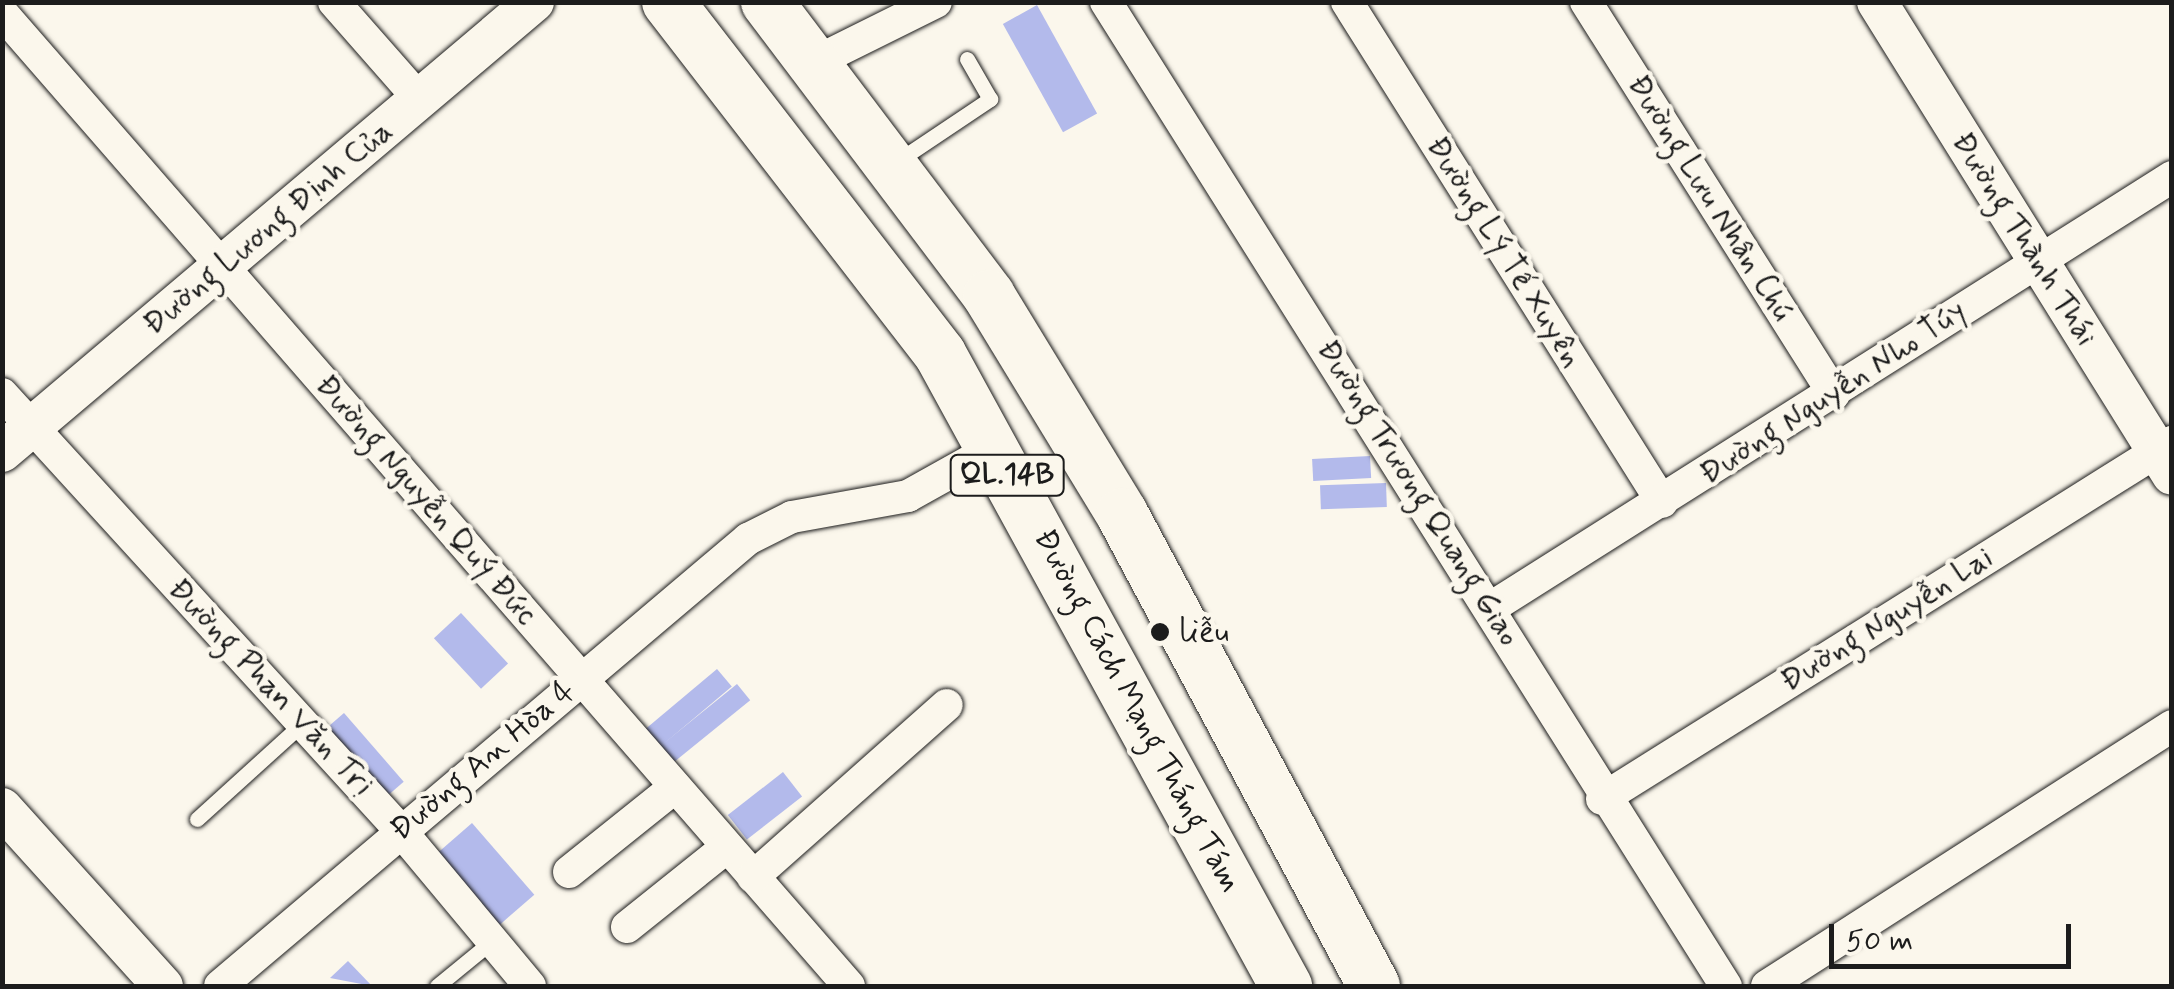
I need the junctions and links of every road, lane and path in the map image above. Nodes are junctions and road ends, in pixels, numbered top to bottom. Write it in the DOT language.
graph roads {
  1 [pos="334,2"];
  2 [pos="534,2"];
  3 [pos="668,2"];
  4 [pos="768,2"];
  5 [pos="936,2"];
  6 [pos="1106,2"];
  7 [pos="1347,2"];
  8 [pos="1586,2"];
  9 [pos="1877,2"];
  10 [pos="2,13"];
  11 [pos="967,59"];
  12 [pos="816,62"];
  13 [pos="420,100"];
  14 [pos="892,165"];
  15 [pos="2172,177"];
  16 [pos="2038,260"];
  17 [pos="224,265"];
  18 [pos="2,394"];
  19 [pos="1834,394"];
  20 [pos="16,440"];
  21 [pos="992,449"];
  22 [pos="2166,456"];
  23 [pos="1662,502"];
  24 [pos="1492,607"];
  25 [pos="582,679"];
  26 [pos="947,705"];
  27 [pos="303,723"];
  28 [pos="2172,726"];
  29 [pos="675,787"];
  30 [pos="1602,799"];
  31 [pos="2,808"];
  32 [pos="197,819"];
  33 [pos="400,830"];
  34 [pos="727,847"];
  35 [pos="569,872"];
  36 [pos="754,876"];
  37 [pos="626,927"];
  38 [pos="492,941"];
  39 [pos="162,986"];
  40 [pos="220,986"];
  41 [pos="436,986"];
  42 [pos="530,986"];
  43 [pos="849,986"];
  44 [pos="1286,986"];
  45 [pos="1374,986"];
  46 [pos="1726,986"];
  47 [pos="1767,986"];
  1 -- 13 [label="street"];
  2 -- 13 [label="street, Đường Lương Định Của"];
  3 -- 21 [label="highway, Đường Cách Mạng Tháng Tám / QL.14B"];
  4 -- 12 [label="highway, QL.14B"];
  5 -- 12 [label="street"];
  6 -- 24 [label="street, Đường Trương Quang Giao"];
  7 -- 23 [label="street, Đường Lý Tế Xuyên"];
  8 -- 19 [label="street, Đường Lưu Nhân Chú"];
  9 -- 16 [label="street, Đường Thành Thái"];
  10 -- 17 [label="street, Đường Nguyễn Quý Đức"];
  11 -- 14 [label="lane"];
  12 -- 14 [label="highway, QL.14B"];
  13 -- 17 [label="street, Đường Lương Định Của"];
  14 -- 45 [label="highway, QL.14B"];
  15 -- 16 [label="street, Đường Nguyễn Nho Túy"];
  16 -- 19 [label="street, Đường Nguyễn Nho Túy"];
  16 -- 22 [label="street, Đường Thành Thái"];
  17 -- 20 [label="street, Đường Lương Định Của"];
  17 -- 25 [label="street, Đường Nguyễn Quý Đức"];
  18 -- 20 [label="street, Đường Phan Văn Trị"];
  19 -- 23 [label="street, Đường Nguyễn Nho Túy"];
  20 -- 27 [label="street, Đường Phan Văn Trị"];
  21 -- 25 [label="street, Đường An Hòa 4"];
  21 -- 44 [label="highway, Đường Cách Mạng Tháng Tám / QL.14B"];
  22 -- 30 [label="street, Đường Nguyễn Lai"];
  23 -- 24 [label="street, Đường Nguyễn Nho Túy"];
  24 -- 30 [label="street, Đường Trương Quang Giao"];
  25 -- 29 [label="street, Đường Nguyễn Quý Đức"];
  25 -- 33 [label="street, Đường An Hòa 4"];
  26 -- 36 [label="street"];
  27 -- 32 [label="lane"];
  27 -- 33 [label="street, Đường Phan Văn Trị"];
  28 -- 47 [label="street"];
  29 -- 34 [label="street, Đường Nguyễn Quý Đức"];
  29 -- 35 [label="street"];
  30 -- 46 [label="street, Đường Trương Quang Giao"];
  31 -- 39 [label="street"];
  33 -- 38 [label="street, Đường Phan Văn Trị"];
  33 -- 40 [label="street, Đường An Hòa 4"];
  34 -- 36 [label="street, Đường Nguyễn Quý Đức"];
  34 -- 37 [label="street"];
  36 -- 43 [label="street, Đường Nguyễn Quý Đức"];
  38 -- 41 [label="lane"];
  38 -- 42 [label="street, Đường Phan Văn Trị"];
}
